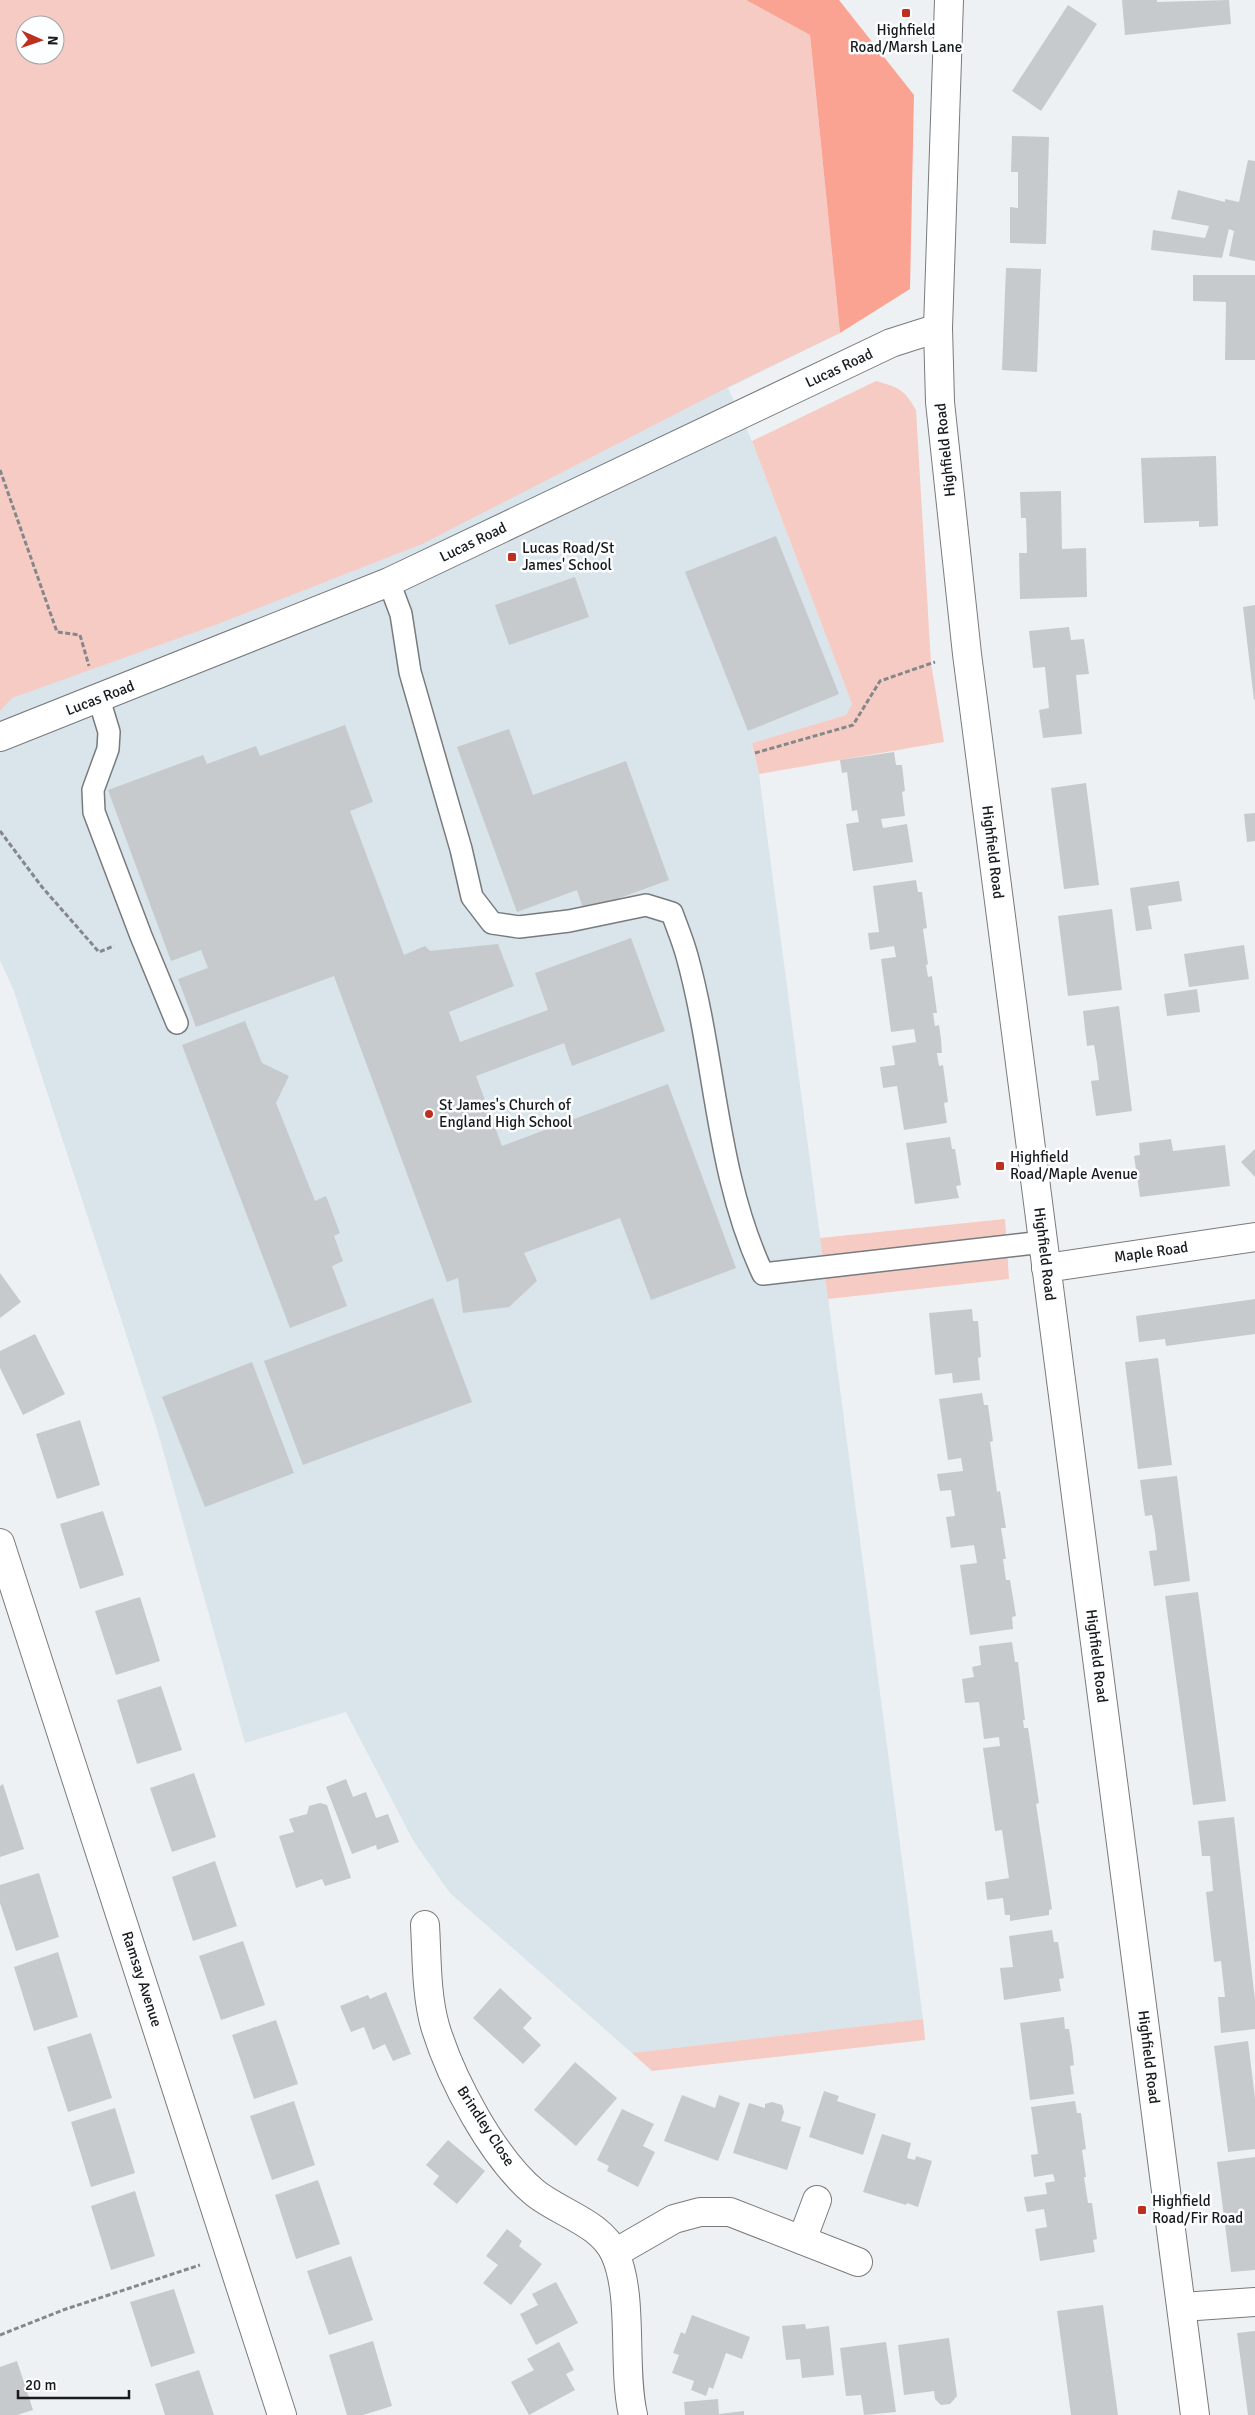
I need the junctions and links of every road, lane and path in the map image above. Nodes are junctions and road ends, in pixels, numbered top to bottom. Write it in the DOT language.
graph roads {
  1 [pos="949,0"];
  2 [pos="938,328"];
  3 [pos="0,471"];
  4 [pos="389,582"];
  5 [pos="967,654"];
  6 [pos="99,699"];
  7 [pos="7,734"];
  8 [pos="755,753"];
  9 [pos="0,831"];
  10 [pos="141,936"];
  11 [pos="177,1024"];
  12 [pos="1255,1237"];
  13 [pos="1045,1255"];
  14 [pos="0,1543"];
  15 [pos="425,1925"];
  16 [pos="816,2200"];
  17 [pos="802,2240"];
  18 [pos="615,2253"];
  19 [pos="231,2255"];
  20 [pos="858,2262"];
  21 [pos="1255,2302"];
  22 [pos="1182,2307"];
  23 [pos="0,2335"];
  24 [pos="282,2415"];
  25 [pos="632,2415"];
  26 [pos="1195,2415"];
  1 -- 2 [label="street, Highfield Road"];
  2 -- 4 [label="street, Lucas Road"];
  2 -- 5 [label="street, Highfield Road"];
  3 -- 6 [label="path"];
  4 -- 6 [label="street, Lucas Road"];
  4 -- 13 [label="lane"];
  5 -- 8 [label="path"];
  5 -- 13 [label="street, Highfield Road"];
  6 -- 7 [label="street, Lucas Road"];
  6 -- 10 [label="lane"];
  9 -- 10 [label="path"];
  10 -- 11 [label="lane"];
  12 -- 13 [label="street, Maple Road"];
  13 -- 22 [label="street, Highfield Road"];
  14 -- 19 [label="street, Ramsay Avenue"];
  15 -- 18 [label="street, Brindley Close"];
  16 -- 17 [label="street"];
  17 -- 18 [label="street"];
  17 -- 20 [label="street"];
  18 -- 25 [label="street, Brindley Close"];
  19 -- 23 [label="path"];
  19 -- 24 [label="street, Ramsay Avenue"];
  21 -- 22 [label="street"];
  22 -- 26 [label="street, Highfield Road"];
}
